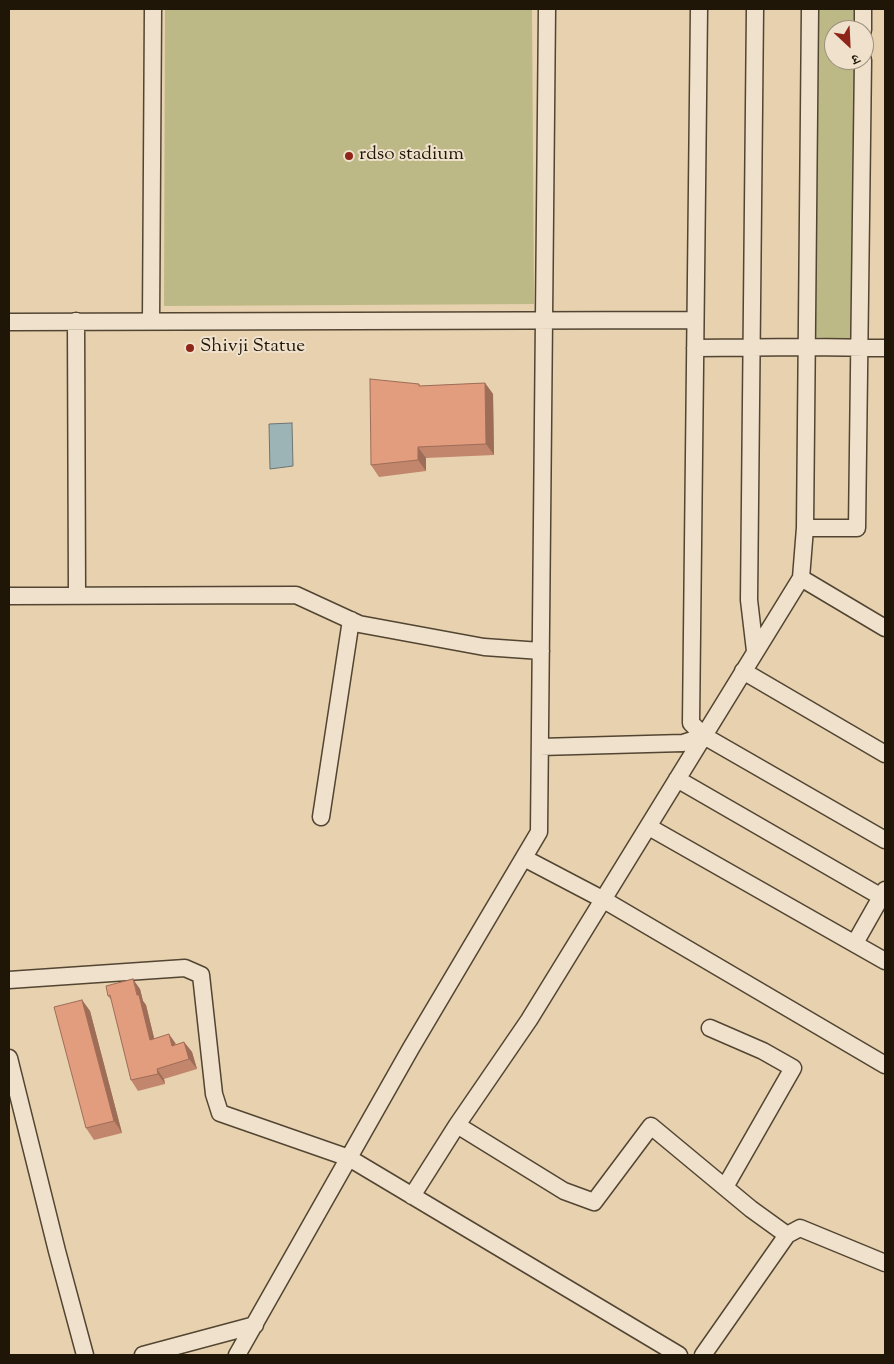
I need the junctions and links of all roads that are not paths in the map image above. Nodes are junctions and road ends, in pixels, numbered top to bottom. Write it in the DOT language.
graph roads {
  1 [pos="153,9"];
  2 [pos="547,9"];
  3 [pos="699,9"];
  4 [pos="755,9"];
  5 [pos="810,9"];
  6 [pos="863,70"];
  7 [pos="543,320"];
  8 [pos="696,320"];
  9 [pos="76,321"];
  10 [pos="151,321"];
  11 [pos="9,322"];
  12 [pos="807,347"];
  13 [pos="695,348"];
  14 [pos="752,348"];
  15 [pos="859,348"];
  16 [pos="885,348"];
  17 [pos="805,528"];
  18 [pos="801,578"];
  19 [pos="9,596"];
  20 [pos="77,596"];
  21 [pos="352,620"];
  22 [pos="885,628"];
  23 [pos="540,651"];
  24 [pos="756,651"];
  25 [pos="744,671"];
  26 [pos="704,736"];
  27 [pos="540,747"];
  28 [pos="885,754"];
  29 [pos="677,779"];
  30 [pos="321,818"];
  31 [pos="649,827"];
  32 [pos="885,840"];
  33 [pos="524,858"];
  34 [pos="884,895"];
  35 [pos="604,900"];
  36 [pos="855,943"];
  37 [pos="885,961"];
  38 [pos="9,980"];
  39 [pos="710,1028"];
  40 [pos="9,1058"];
  41 [pos="885,1064"];
  42 [pos="457,1125"];
  43 [pos="349,1158"];
  44 [pos="725,1187"];
  45 [pos="412,1196"];
  46 [pos="787,1235"];
  47 [pos="885,1263"];
  48 [pos="255,1324"];
  49 [pos="85,1355"];
  50 [pos="143,1355"];
  51 [pos="237,1355"];
  52 [pos="679,1355"];
  53 [pos="703,1355"];
  1 -- 10 [label="street"];
  2 -- 7 [label="street"];
  3 -- 8 [label="street"];
  4 -- 14 [label="street"];
  5 -- 12 [label="street"];
  6 -- 15 [label="street"];
  7 -- 8 [label="street"];
  7 -- 10 [label="street"];
  7 -- 23 [label="street"];
  8 -- 13 [label="street"];
  9 -- 10 [label="street"];
  9 -- 11 [label="street"];
  9 -- 20 [label="street"];
  12 -- 14 [label="street"];
  12 -- 15 [label="street"];
  12 -- 17 [label="street"];
  13 -- 14 [label="street"];
  13 -- 26 [label="street"];
  14 -- 24 [label="street"];
  15 -- 16 [label="street"];
  15 -- 17 [label="street"];
  17 -- 18 [label="street"];
  18 -- 22 [label="street"];
  18 -- 24 [label="street"];
  19 -- 20 [label="street"];
  20 -- 21 [label="street"];
  21 -- 23 [label="street"];
  21 -- 30 [label="street"];
  23 -- 27 [label="street"];
  24 -- 25 [label="street"];
  25 -- 26 [label="street"];
  25 -- 28 [label="street"];
  26 -- 27 [label="street"];
  26 -- 29 [label="street"];
  26 -- 32 [label="street"];
  27 -- 33 [label="street"];
  29 -- 31 [label="street"];
  29 -- 34 [label="street"];
  31 -- 35 [label="street"];
  31 -- 36 [label="street"];
  33 -- 35 [label="street"];
  33 -- 43 [label="street"];
  34 -- 36 [label="street"];
  35 -- 41 [label="street"];
  35 -- 42 [label="street"];
  36 -- 37 [label="street"];
  38 -- 43 [label="street"];
  39 -- 44 [label="street"];
  40 -- 49 [label="street"];
  42 -- 44 [label="street"];
  42 -- 45 [label="street"];
  43 -- 45 [label="street"];
  43 -- 48 [label="street"];
  44 -- 46 [label="street"];
  45 -- 52 [label="street"];
  46 -- 47 [label="street"];
  46 -- 53 [label="street"];
  48 -- 50 [label="street"];
  48 -- 51 [label="street"];
}
